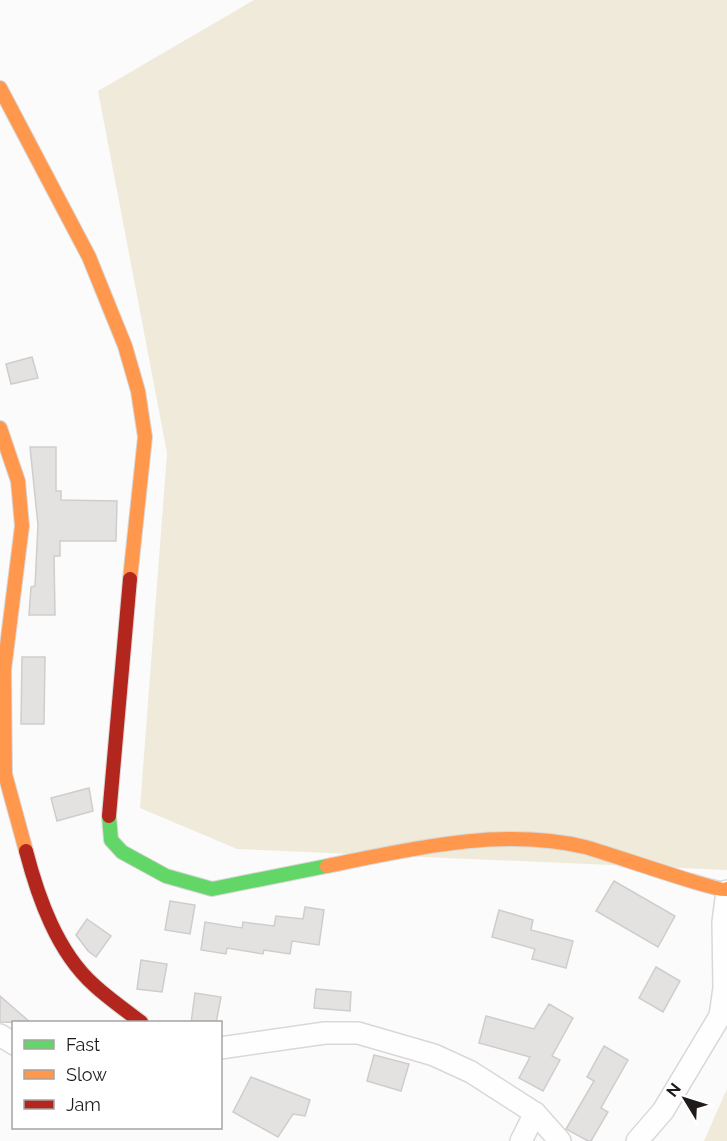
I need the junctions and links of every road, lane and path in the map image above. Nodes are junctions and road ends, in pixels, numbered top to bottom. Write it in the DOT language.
graph roads {
  1 [pos="0,88"];
  2 [pos="0,428"];
  3 [pos="727,890"];
  4 [pos="138,1021"];
  5 [pos="222,1048"];
  6 [pos="535,1113"];
  7 [pos="521,1141"];
  8 [pos="560,1141"];
  9 [pos="637,1141"];
  1 -- 3 [label="street"];
  2 -- 4 [label="street"];
  3 -- 9 [label="street"];
  5 -- 6 [label="street"];
  6 -- 7 [label="street"];
  6 -- 8 [label="street"];
}
